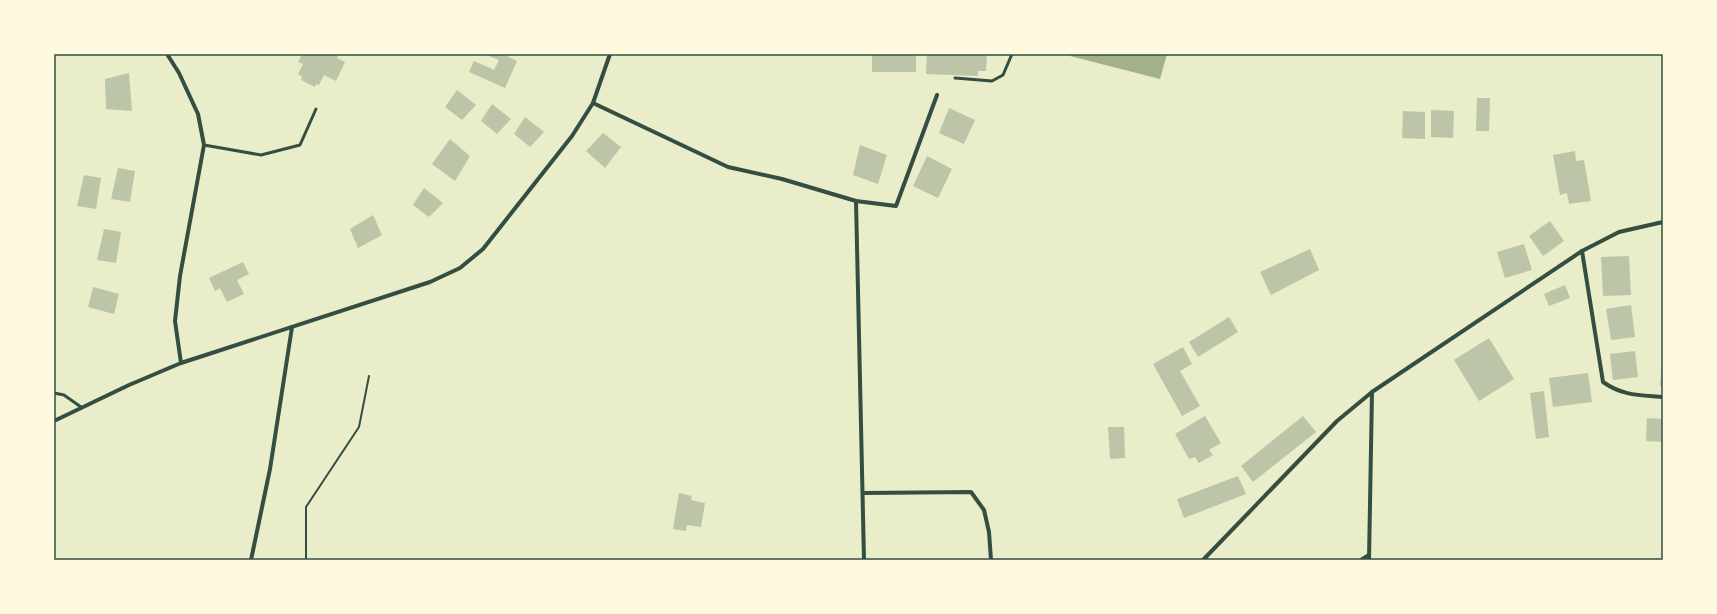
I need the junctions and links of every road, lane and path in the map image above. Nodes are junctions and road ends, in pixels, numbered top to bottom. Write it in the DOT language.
graph roads {
  1 [pos="167,54"];
  2 [pos="610,54"];
  3 [pos="1012,54"];
  4 [pos="956,78"];
  5 [pos="937,95"];
  6 [pos="593,103"];
  7 [pos="316,109"];
  8 [pos="204,145"];
  9 [pos="856,201"];
  10 [pos="1663,222"];
  11 [pos="1582,251"];
  12 [pos="292,327"];
  13 [pos="181,363"];
  14 [pos="369,376"];
  15 [pos="1372,392"];
  16 [pos="54,394"];
  17 [pos="1663,397"];
  18 [pos="81,407"];
  19 [pos="54,421"];
  20 [pos="863,493"];
  21 [pos="1369,555"];
  22 [pos="251,560"];
  23 [pos="306,560"];
  24 [pos="864,560"];
  25 [pos="991,560"];
  26 [pos="1203,560"];
  27 [pos="1361,560"];
  28 [pos="1369,560"];
  1 -- 8 [label="street"];
  2 -- 6 [label="street"];
  3 -- 4 [label="lane"];
  5 -- 9 [label="street"];
  6 -- 9 [label="street"];
  6 -- 12 [label="street"];
  7 -- 8 [label="lane"];
  8 -- 13 [label="street"];
  9 -- 20 [label="street"];
  10 -- 11 [label="street"];
  11 -- 15 [label="street"];
  11 -- 17 [label="street"];
  12 -- 13 [label="street"];
  12 -- 22 [label="street"];
  13 -- 18 [label="street"];
  14 -- 23 [label="path"];
  15 -- 21 [label="street"];
  15 -- 26 [label="street"];
  16 -- 18 [label="lane"];
  18 -- 19 [label="street"];
  20 -- 24 [label="street"];
  20 -- 25 [label="street"];
  21 -- 27 [label="street"];
  21 -- 28 [label="street"];
}
